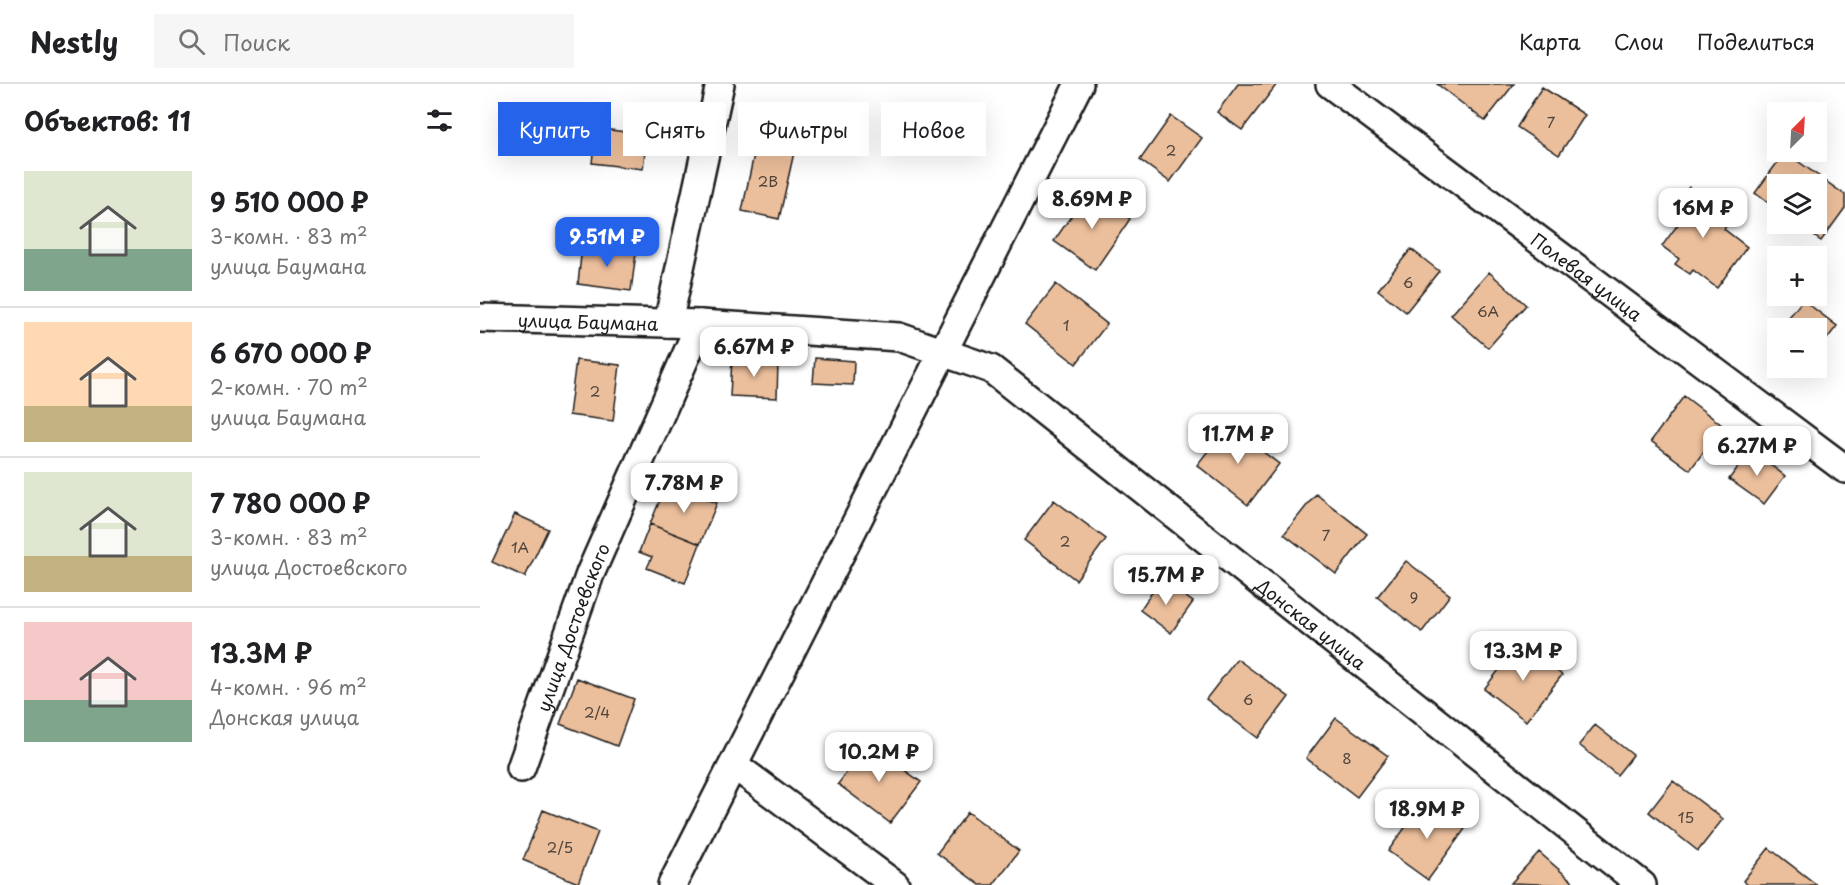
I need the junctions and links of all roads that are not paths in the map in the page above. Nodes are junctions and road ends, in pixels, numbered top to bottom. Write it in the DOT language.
graph roads {
  1 [pos="720,84"];
  2 [pos="1079,84"];
  3 [pos="1330,84"];
  4 [pos="480,318"];
  5 [pos="668,323"];
  6 [pos="700,324"];
  7 [pos="944,351"];
  8 [pos="1845,469"];
  9 [pos="734,765"];
  10 [pos="521,768"];
  11 [pos="672,885"];
  12 [pos="896,885"];
  13 [pos="1642,885"];
  1 -- 5 [label="street"];
  2 -- 7 [label="street"];
  3 -- 8 [label="street, Полевая улица"];
  4 -- 5 [label="street, улица Баумана"];
  5 -- 6 [label="street, улица Баумана"];
  6 -- 7 [label="street, улица Баумана"];
  6 -- 10 [label="street, улица Достоевского"];
  7 -- 9 [label="street"];
  7 -- 13 [label="street, Донская улица"];
  9 -- 11 [label="street"];
  9 -- 12 [label="street"];
}
